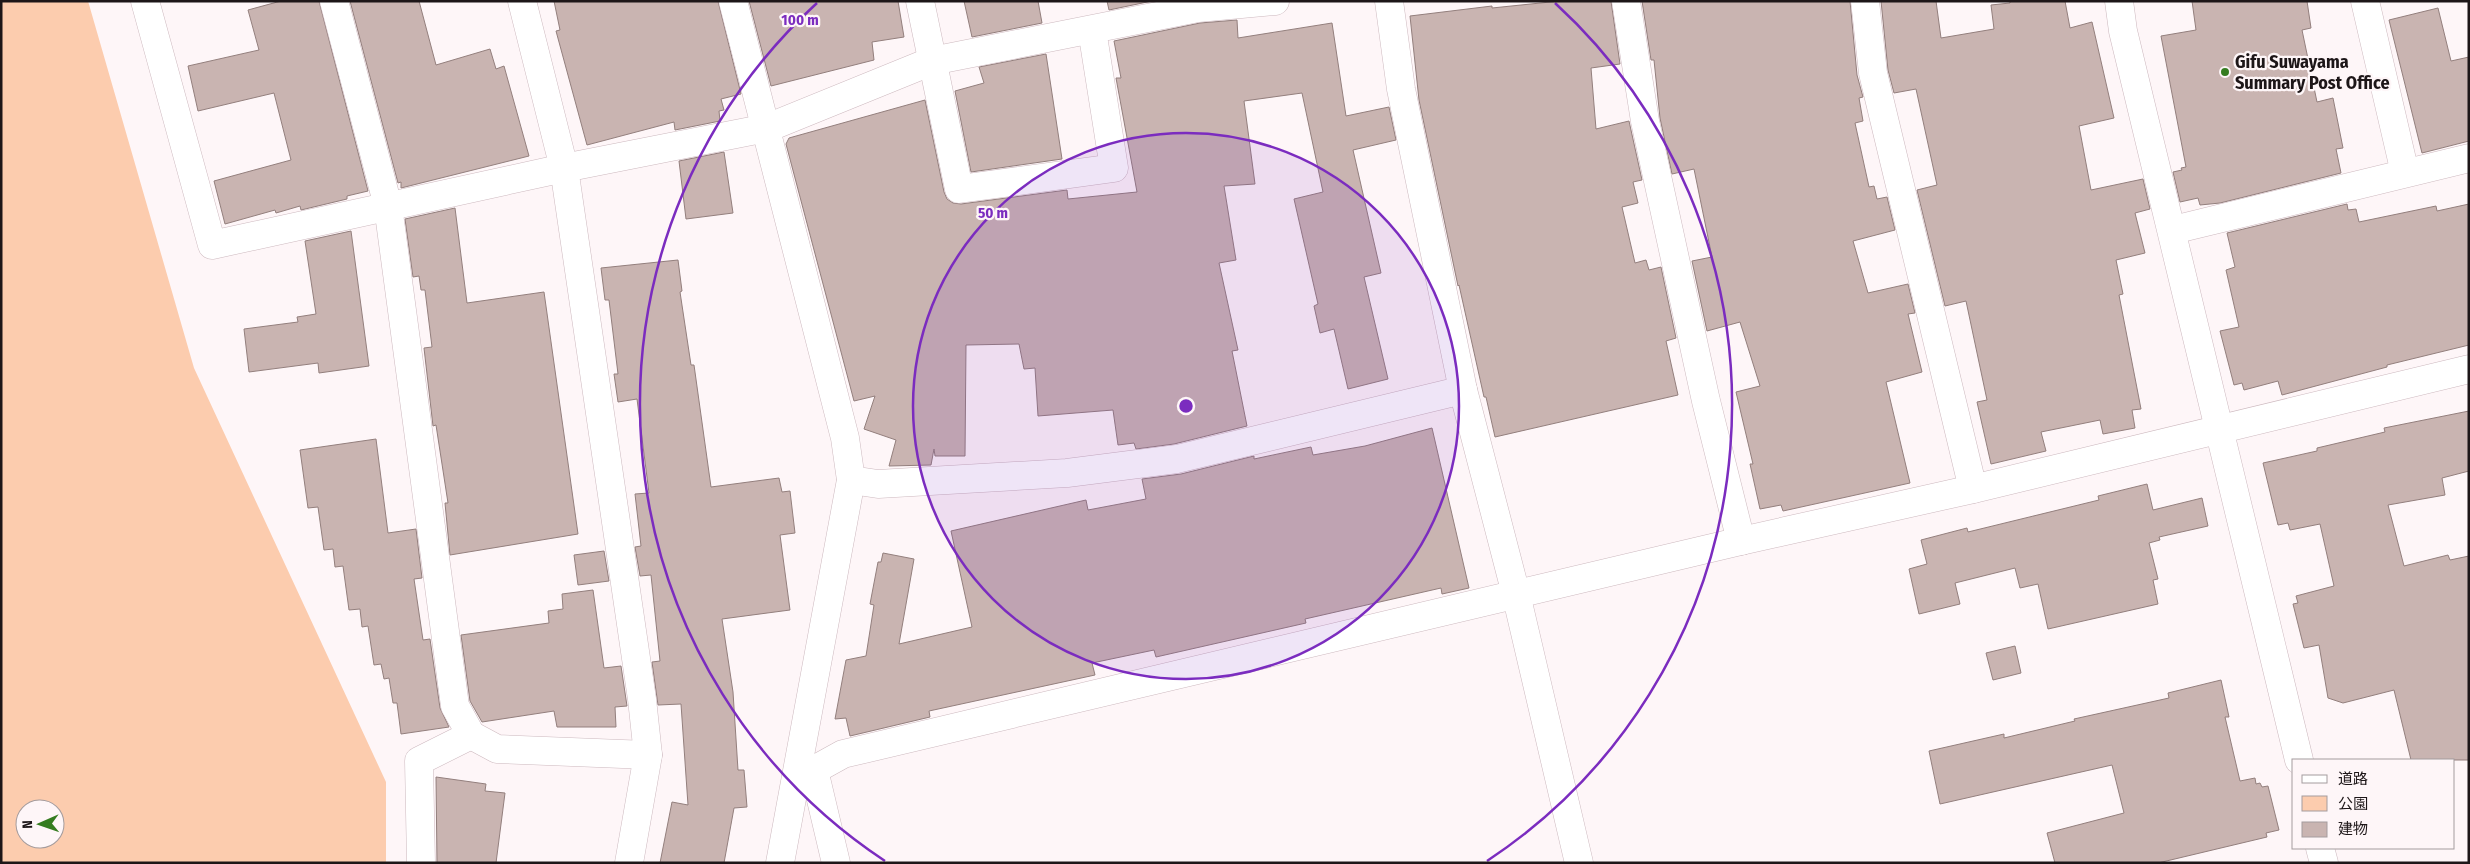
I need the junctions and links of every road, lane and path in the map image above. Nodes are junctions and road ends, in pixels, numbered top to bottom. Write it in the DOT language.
graph roads {
  1 [pos="145,1"];
  2 [pos="334,1"];
  3 [pos="522,1"];
  4 [pos="733,1"];
  5 [pos="920,1"];
  6 [pos="1275,1"];
  7 [pos="1389,1"];
  8 [pos="1626,1"];
  9 [pos="1865,1"];
  10 [pos="2120,1"];
  11 [pos="2365,1"];
  12 [pos="1197,5"];
  13 [pos="1092,30"];
  14 [pos="932,61"];
  15 [pos="767,128"];
  16 [pos="2469,158"];
  17 [pos="564,168"];
  18 [pos="2405,173"];
  19 [pos="388,206"];
  20 [pos="2173,230"];
  21 [pos="2469,369"];
  22 [pos="1463,390"];
  23 [pos="2221,430"];
  24 [pos="851,480"];
  25 [pos="1973,489"];
  26 [pos="1741,541"];
  27 [pos="1516,594"];
  28 [pos="471,735"];
  29 [pos="648,754"];
  30 [pos="2299,759"];
  31 [pos="807,766"];
  32 [pos="2320,849"];
  33 [pos="421,863"];
  34 [pos="629,863"];
  35 [pos="780,863"];
  36 [pos="836,863"];
  37 [pos="1579,863"];
  38 [pos="2324,863"];
  1 -- 19 [label="street"];
  2 -- 19 [label="street"];
  3 -- 17 [label="street"];
  4 -- 15 [label="street"];
  5 -- 14 [label="street"];
  6 -- 12 [label="street"];
  7 -- 22 [label="street"];
  8 -- 26 [label="street"];
  9 -- 25 [label="street"];
  10 -- 20 [label="street"];
  11 -- 18 [label="street"];
  12 -- 13 [label="street"];
  13 -- 14 [label="street"];
  13 -- 14 [label="street"];
  14 -- 15 [label="street"];
  15 -- 17 [label="street"];
  15 -- 24 [label="street"];
  16 -- 18 [label="street"];
  17 -- 19 [label="street"];
  17 -- 29 [label="street"];
  18 -- 20 [label="street"];
  19 -- 28 [label="street"];
  20 -- 23 [label="street"];
  21 -- 23 [label="street"];
  22 -- 24 [label="street"];
  22 -- 27 [label="street"];
  23 -- 25 [label="street"];
  23 -- 30 [label="street"];
  24 -- 31 [label="street"];
  25 -- 26 [label="street"];
  26 -- 27 [label="street"];
  27 -- 31 [label="street"];
  27 -- 37 [label="street"];
  28 -- 29 [label="street"];
  28 -- 33 [label="street"];
  29 -- 34 [label="street"];
  31 -- 35 [label="street"];
  31 -- 36 [label="street"];
  32 -- 38 [label="street"];
}
